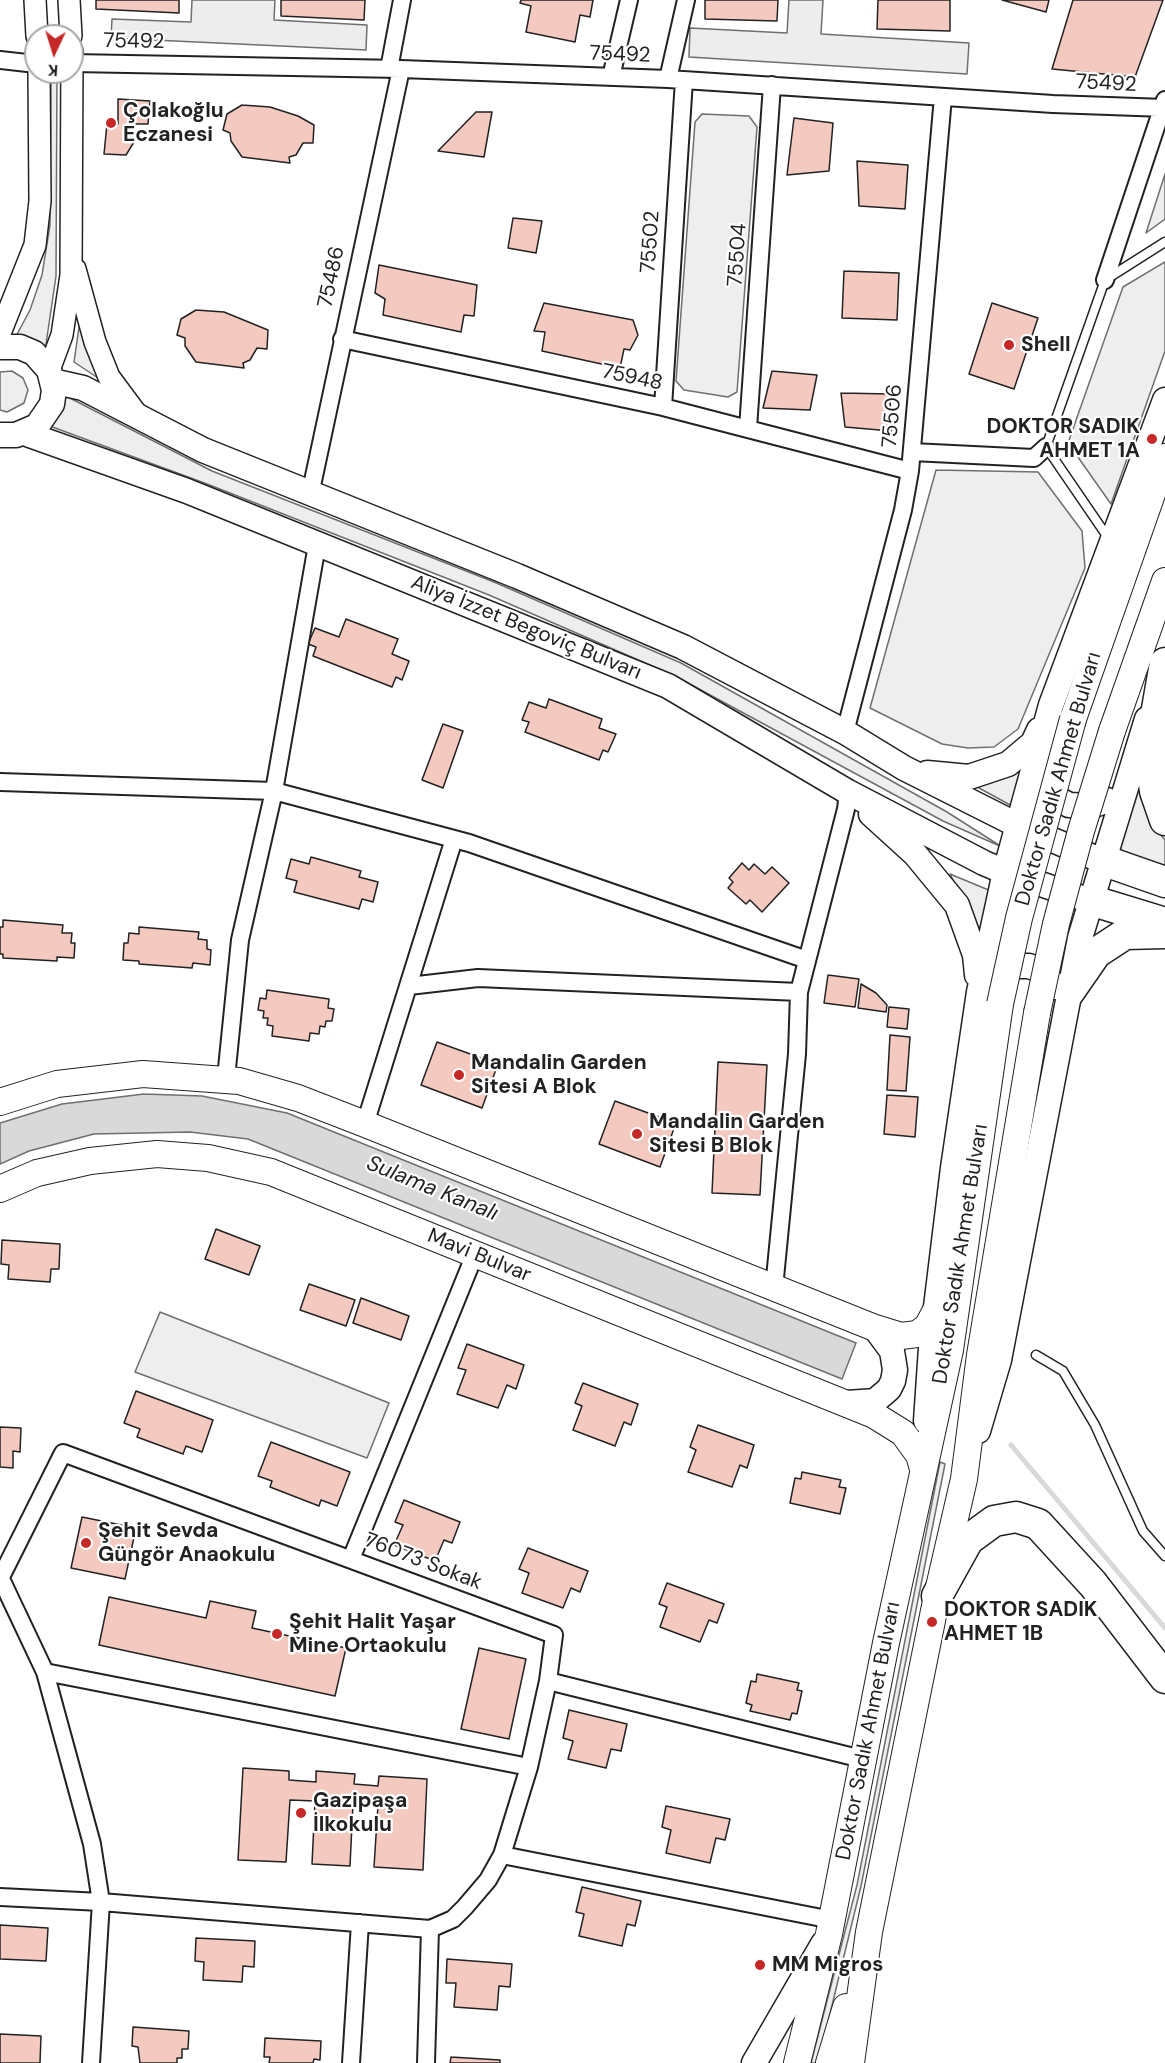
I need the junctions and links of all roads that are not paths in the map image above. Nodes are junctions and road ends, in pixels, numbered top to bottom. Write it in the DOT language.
graph roads {
  1 [pos="35,0"];
  2 [pos="69,0"];
  3 [pos="402,0"];
  4 [pos="629,0"];
  5 [pos="686,0"];
  6 [pos="36,24"];
  7 [pos="70,24"];
  8 [pos="0,60"];
  9 [pos="24,63"];
  10 [pos="84,63"];
  11 [pos="395,69"];
  12 [pos="611,77"];
  13 [pos="676,80"];
  14 [pos="39,84"];
  15 [pos="73,84"];
  16 [pos="772,85"];
  17 [pos="944,97"];
  18 [pos="1164,105"];
  19 [pos="1165,242"];
  20 [pos="71,254"];
  21 [pos="1105,280"];
  22 [pos="0,333"];
  23 [pos="342,339"];
  24 [pos="0,347"];
  25 [pos="51,375"];
  26 [pos="1165,400"];
  27 [pos="663,407"];
  28 [pos="138,416"];
  29 [pos="748,428"];
  30 [pos="8,437"];
  31 [pos="1046,447"];
  32 [pos="912,452"];
  33 [pos="1165,457"];
  34 [pos="910,471"];
  35 [pos="310,495"];
  36 [pos="1112,544"];
  37 [pos="318,545"];
  38 [pos="1165,581"];
  39 [pos="1165,662"];
  40 [pos="1051,705"];
  41 [pos="845,732"];
  42 [pos="1040,743"];
  43 [pos="904,768"];
  44 [pos="1129,772"];
  45 [pos="0,782"];
  46 [pos="274,791"];
  47 [pos="848,792"];
  48 [pos="1165,820"];
  49 [pos="1017,825"];
  50 [pos="454,839"];
  51 [pos="1102,860"];
  52 [pos="1005,872"];
  53 [pos="1165,882"];
  54 [pos="1090,900"];
  55 [pos="1165,923"];
  56 [pos="1165,933"];
  57 [pos="807,960"];
  58 [pos="409,986"];
  59 [pos="800,992"];
  60 [pos="1068,992"];
  61 [pos="977,1003"];
  62 [pos="1063,1022"];
  63 [pos="226,1078"];
  64 [pos="0,1102"];
  65 [pos="365,1124"];
  66 [pos="0,1189"];
  67 [pos="475,1254"];
  68 [pos="774,1288"];
  69 [pos="935,1312"];
  70 [pos="875,1328"];
  71 [pos="1036,1355"];
  72 [pos="847,1403"];
  73 [pos="923,1469"];
  74 [pos="964,1479"];
  75 [pos="1165,1556"];
  76 [pos="351,1559"];
  77 [pos="1,1579"];
  78 [pos="937,1596"];
  79 [pos="45,1672"];
  80 [pos="1165,1678"];
  81 [pos="548,1681"];
  82 [pos="862,1758"];
  83 [pos="529,1767"];
  84 [pos="502,1855"];
  85 [pos="0,1897"];
  86 [pos="101,1902"];
  87 [pos="360,1923"];
  88 [pos="830,1927"];
  89 [pos="430,1929"];
  90 [pos="869,1932"];
  91 [pos="91,2063"];
  92 [pos="351,2063"];
  93 [pos="426,2063"];
  94 [pos="754,2063"];
  95 [pos="797,2063"];
  96 [pos="829,2063"];
  97 [pos="851,2063"];
  1 -- 6 [label="street"];
  2 -- 7 [label="street"];
  3 -- 11 [label="street, 75486"];
  4 -- 12 [label="street"];
  5 -- 13 [label="street, 75502"];
  8 -- 9 [label="street"];
  10 -- 11 [label="street, 75492"];
  11 -- 12 [label="street, 75492"];
  11 -- 23 [label="street, 75486"];
  12 -- 13 [label="street, 75492"];
  13 -- 16 [label="street, 75492"];
  13 -- 27 [label="street, 75502"];
  14 -- 22 [label="street"];
  15 -- 20 [label="street"];
  16 -- 17 [label="street, 75492"];
  16 -- 29 [label="street, 75504"];
  17 -- 18 [label="street, 75492"];
  17 -- 32 [label="street, 75506"];
  18 -- 21 [label="street"];
  19 -- 21 [label="lane"];
  20 -- 25 [label="street"];
  20 -- 28 [label="street"];
  21 -- 31 [label="lane"];
  23 -- 27 [label="street, 75948"];
  23 -- 35 [label="street, 75486"];
  24 -- 25 [label="main road"];
  25 -- 28 [label="main road, Aliya İzzet Begoviç Bulvarı"];
  25 -- 30 [label="main road"];
  26 -- 36 [label="main road"];
  27 -- 29 [label="street, 75948"];
  28 -- 35 [label="main road, Aliya İzzet Begoviç Bulvarı"];
  29 -- 34 [label="street, 75948"];
  30 -- 37 [label="main road, Aliya İzzet Begoviç Bulvarı"];
  31 -- 32 [label="street"];
  31 -- 36 [label="lane"];
  32 -- 34 [label="street, 75506"];
  33 -- 73 [label="main road, Doktor Sadık Ahmet Bulvarı, bridge"];
  34 -- 41 [label="street, 75506"];
  35 -- 41 [label="main road, Aliya İzzet Begoviç Bulvarı"];
  36 -- 40 [label="main road"];
  37 -- 46 [label="street"];
  37 -- 47 [label="main road, Aliya İzzet Begoviç Bulvarı"];
  38 -- 74 [label="main road, Doktor Sadık Ahmet Bulvarı, bridge"];
  39 -- 44 [label="main road"];
  39 -- 48 [label="highway"];
  40 -- 42 [label="main road"];
  40 -- 43 [label="main road"];
  41 -- 43 [label="main road, Aliya İzzet Begoviç Bulvarı"];
  42 -- 44 [label="main road"];
  42 -- 49 [label="main road"];
  43 -- 49 [label="main road, Aliya İzzet Begoviç Bulvarı"];
  44 -- 51 [label="main road"];
  45 -- 46 [label="street"];
  46 -- 50 [label="street"];
  46 -- 63 [label="street"];
  47 -- 52 [label="main road, Aliya İzzet Begoviç Bulvarı"];
  47 -- 57 [label="street"];
  47 -- 61 [label="main road"];
  49 -- 51 [label="main road, Aliya İzzet Begoviç Bulvarı"];
  49 -- 52 [label="main road"];
  50 -- 57 [label="street"];
  50 -- 58 [label="street"];
  51 -- 53 [label="highway"];
  51 -- 54 [label="main road"];
  52 -- 54 [label="main road, Aliya İzzet Begoviç Bulvarı"];
  52 -- 61 [label="main road"];
  54 -- 55 [label="highway"];
  54 -- 60 [label="main road"];
  56 -- 60 [label="highway"];
  57 -- 59 [label="street"];
  58 -- 59 [label="street"];
  58 -- 65 [label="street"];
  59 -- 68 [label="street"];
  60 -- 62 [label="main road"];
  61 -- 62 [label="main road"];
  61 -- 69 [label="main road"];
  62 -- 74 [label="main road"];
  63 -- 64 [label="main road"];
  63 -- 65 [label="main road"];
  65 -- 68 [label="main road"];
  66 -- 67 [label="main road, Mavi Bulvar"];
  67 -- 72 [label="main road, Mavi Bulvar"];
  67 -- 76 [label="street"];
  68 -- 70 [label="main road"];
  69 -- 70 [label="main road"];
  69 -- 73 [label="main road"];
  70 -- 72 [label="main road"];
  71 -- 75 [label="lane"];
  72 -- 73 [label="main road, Mavi Bulvar"];
  73 -- 82 [label="main road, Doktor Sadık Ahmet Bulvarı"];
  74 -- 78 [label="main road, Doktor Sadık Ahmet Bulvarı"];
  76 -- 77 [label="street, 76073 Sokak"];
  76 -- 81 [label="street, 76073 Sokak"];
  77 -- 79 [label="street"];
  78 -- 80 [label="highway"];
  78 -- 90 [label="main road, Doktor Sadık Ahmet Bulvarı"];
  79 -- 83 [label="street"];
  79 -- 86 [label="street"];
  81 -- 82 [label="street"];
  81 -- 83 [label="street"];
  82 -- 88 [label="main road, Doktor Sadık Ahmet Bulvarı"];
  83 -- 84 [label="street"];
  84 -- 88 [label="street"];
  84 -- 89 [label="street"];
  85 -- 86 [label="street"];
  86 -- 87 [label="street"];
  86 -- 91 [label="street"];
  87 -- 89 [label="street"];
  87 -- 92 [label="street"];
  88 -- 94 [label="main road"];
  88 -- 95 [label="main road, Doktor Sadık Ahmet Bulvarı"];
  89 -- 93 [label="street"];
  90 -- 96 [label="main road, Doktor Sadık Ahmet Bulvarı"];
  90 -- 97 [label="main road, Doktor Sadık Ahmet Bulvarı"];
}
